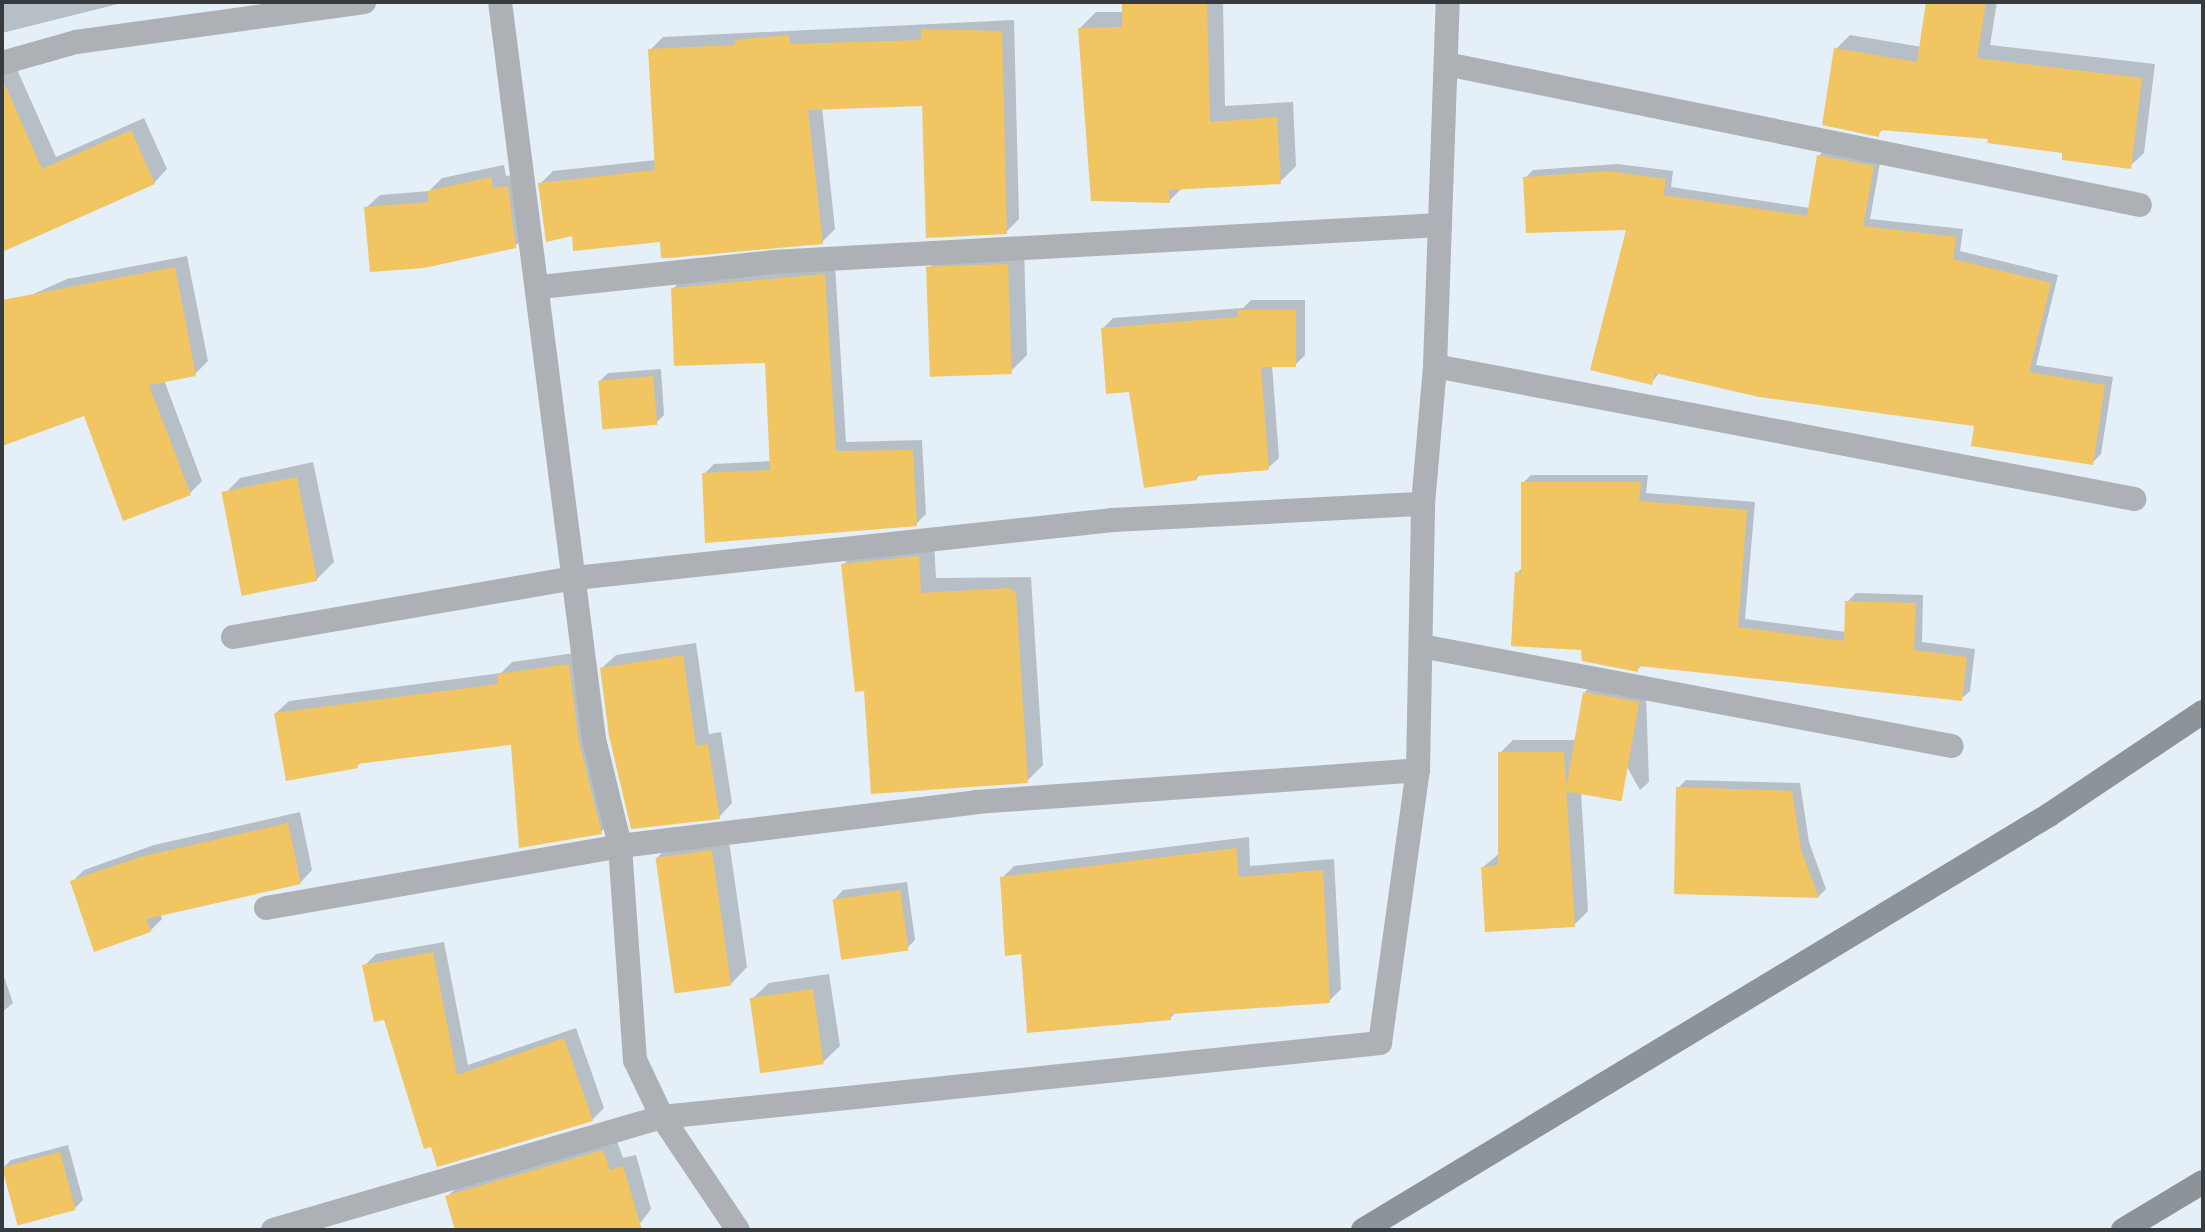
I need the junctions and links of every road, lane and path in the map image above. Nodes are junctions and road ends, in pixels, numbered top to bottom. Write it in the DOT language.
graph roads {
  1 [pos="364,2"];
  2 [pos="500,2"];
  3 [pos="1448,2"];
  4 [pos="2,63"];
  5 [pos="1446,64"];
  6 [pos="2140,205"];
  7 [pos="1440,225"];
  8 [pos="540,287"];
  9 [pos="1435,366"];
  10 [pos="2134,499"];
  11 [pos="1423,504"];
  12 [pos="575,578"];
  13 [pos="233,637"];
  14 [pos="1421,646"];
  15 [pos="2203,712"];
  16 [pos="1952,746"];
  17 [pos="1418,770"];
  18 [pos="620,846"];
  19 [pos="266,908"];
  20 [pos="662,1117"];
  21 [pos="2203,1182"];
  22 [pos="273,1230"];
  23 [pos="738,1230"];
  24 [pos="1363,1230"];
  25 [pos="2123,1230"];
  1 -- 4 [label="street"];
  2 -- 8 [label="street"];
  3 -- 5 [label="street"];
  5 -- 6 [label="street"];
  5 -- 7 [label="street"];
  7 -- 8 [label="street"];
  7 -- 9 [label="street"];
  8 -- 12 [label="street"];
  9 -- 10 [label="street"];
  9 -- 11 [label="street"];
  11 -- 12 [label="street"];
  11 -- 14 [label="street"];
  12 -- 13 [label="street"];
  12 -- 18 [label="street"];
  14 -- 16 [label="street"];
  14 -- 17 [label="street"];
  15 -- 24 [label="street"];
  17 -- 18 [label="street"];
  17 -- 20 [label="street"];
  18 -- 19 [label="street"];
  18 -- 20 [label="street"];
  20 -- 22 [label="street"];
  20 -- 23 [label="street"];
  21 -- 25 [label="street"];
}
